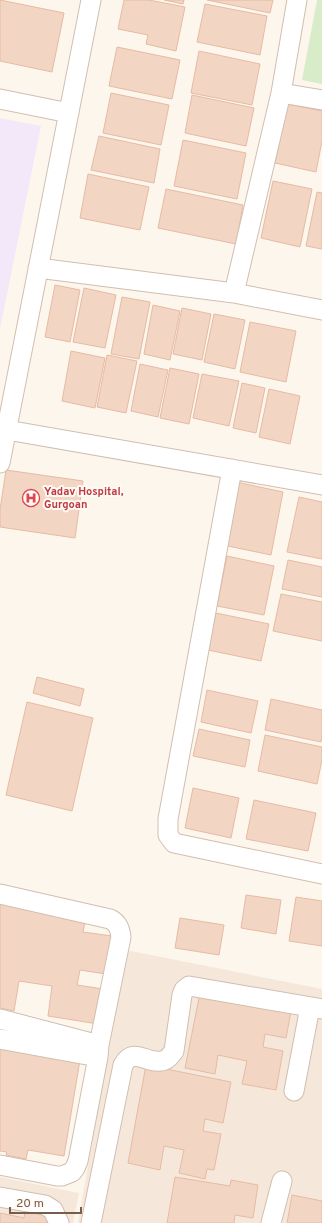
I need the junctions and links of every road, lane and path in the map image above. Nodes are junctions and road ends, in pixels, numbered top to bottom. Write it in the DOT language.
graph roads {
  1 [pos="91,0"];
  2 [pos="297,0"];
  3 [pos="281,93"];
  4 [pos="0,99"];
  5 [pos="322,100"];
  6 [pos="69,113"];
  7 [pos="38,268"];
  8 [pos="234,293"];
  9 [pos="322,310"];
  10 [pos="7,430"];
  11 [pos="0,463"];
  12 [pos="232,469"];
  13 [pos="322,485"];
  14 [pos="322,874"];
  15 [pos="0,894"];
  16 [pos="316,1008"];
  17 [pos="0,1019"];
  18 [pos="0,1039"];
  19 [pos="98,1051"];
  20 [pos="294,1091"];
  21 [pos="0,1165"];
  22 [pos="282,1181"];
  23 [pos="0,1198"];
  24 [pos="59,1223"];
  25 [pos="91,1223"];
  26 [pos="272,1223"];
  1 -- 6 [label="street"];
  2 -- 3 [label="street"];
  3 -- 5 [label="street"];
  3 -- 8 [label="street"];
  4 -- 6 [label="street"];
  6 -- 7 [label="street"];
  7 -- 8 [label="street"];
  7 -- 10 [label="street"];
  8 -- 9 [label="street"];
  10 -- 11 [label="street"];
  10 -- 12 [label="street"];
  12 -- 13 [label="street"];
  12 -- 14 [label="street"];
  15 -- 19 [label="street"];
  16 -- 20 [label="street"];
  16 -- 25 [label="street"];
  17 -- 19 [label="street"];
  18 -- 19 [label="street"];
  19 -- 21 [label="street"];
  22 -- 26 [label="street"];
  23 -- 24 [label="street"];
}
